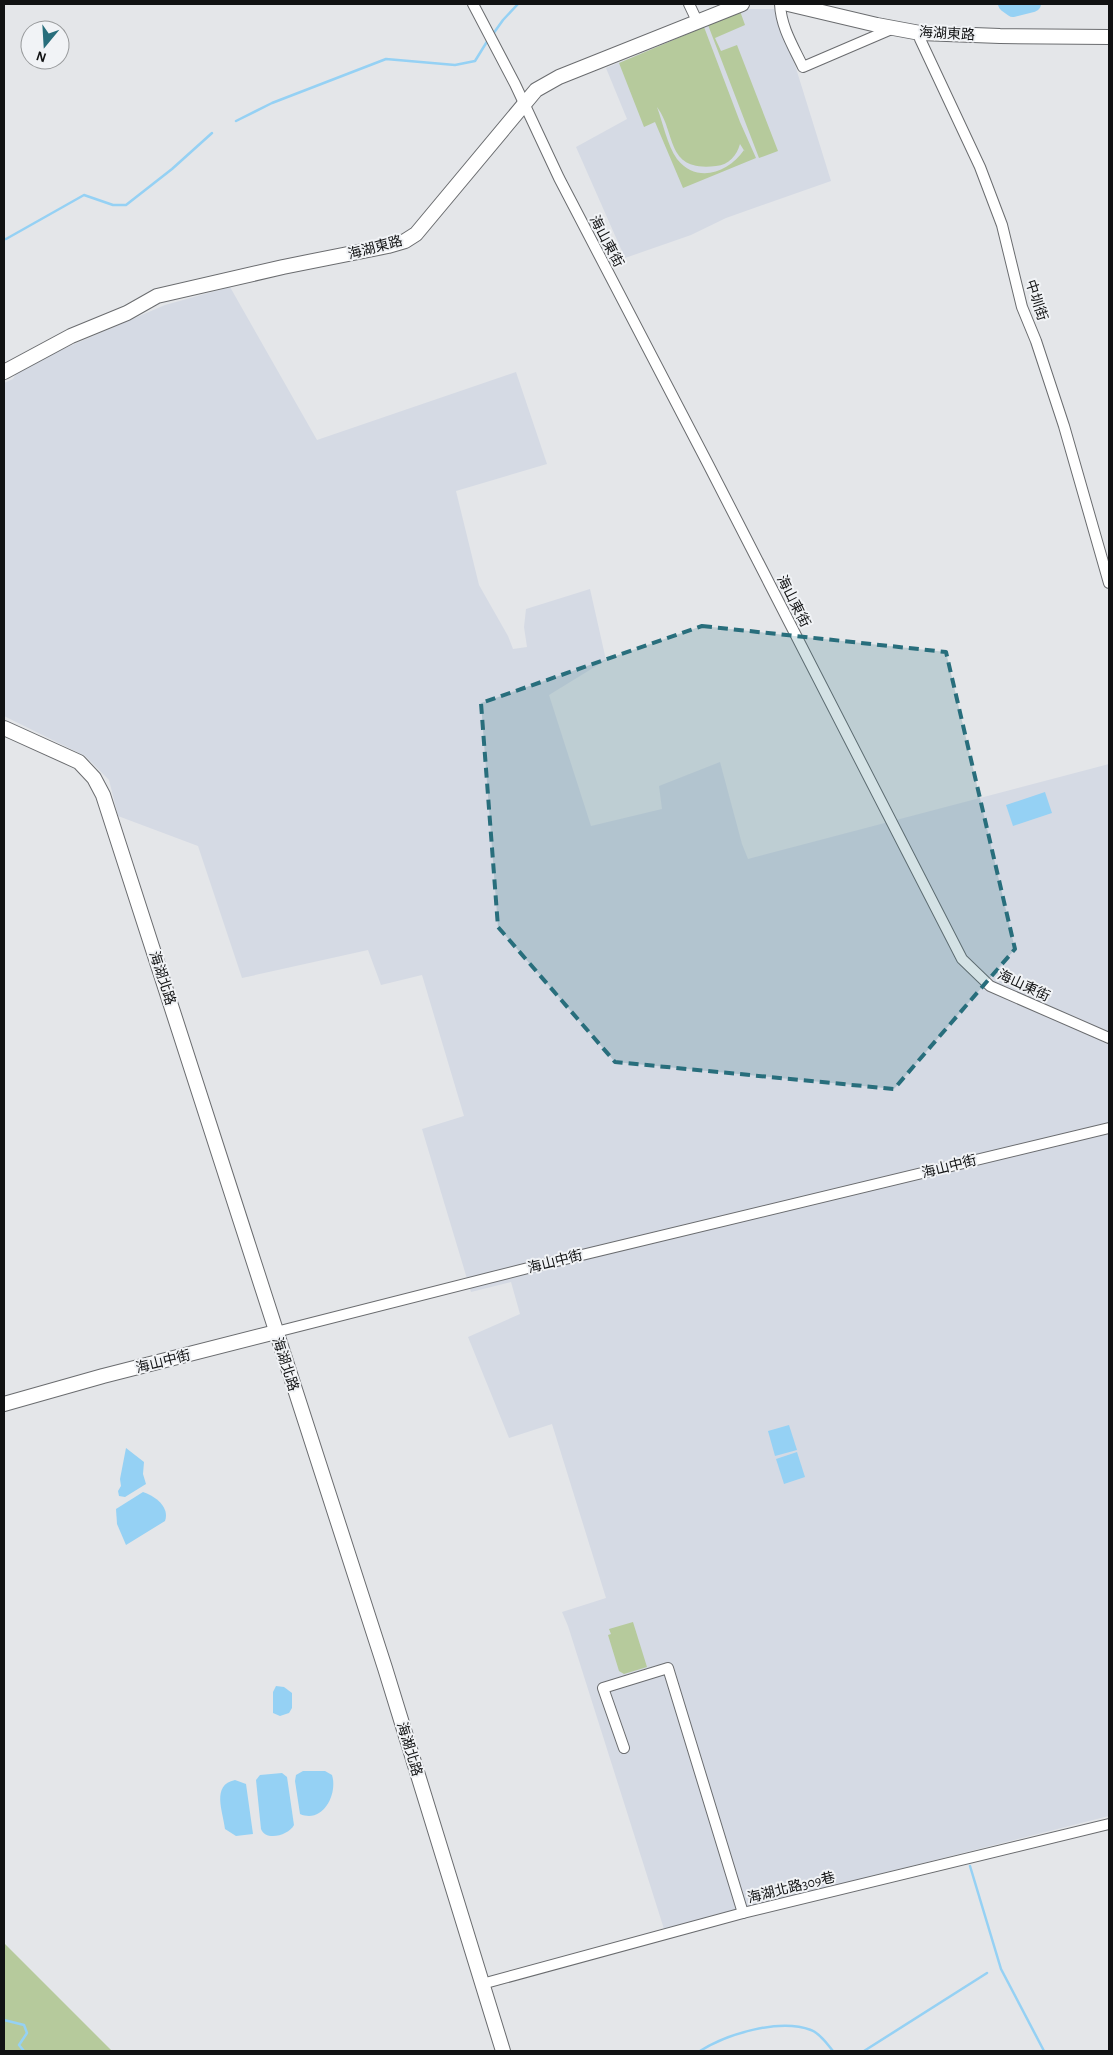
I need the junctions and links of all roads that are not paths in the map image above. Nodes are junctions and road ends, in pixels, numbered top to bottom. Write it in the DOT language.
graph roads {
  1 [pos="473,4"];
  2 [pos="690,4"];
  3 [pos="742,4"];
  4 [pos="780,4"];
  5 [pos="788,4"];
  6 [pos="698,23"];
  7 [pos="894,28"];
  8 [pos="920,33"];
  9 [pos="1109,37"];
  10 [pos="524,104"];
  11 [pos="4,372"];
  12 [pos="1109,583"];
  13 [pos="4,728"];
  14 [pos="1109,1038"];
  15 [pos="1109,1128"];
  16 [pos="276,1332"];
  17 [pos="4,1404"];
  18 [pos="624,1748"];
  19 [pos="1109,1824"];
  20 [pos="743,1913"];
  21 [pos="482,1984"];
  22 [pos="503,2051"];
  1 -- 10 [label="street, 海山東街"];
  2 -- 6 [label="street"];
  3 -- 6 [label="street, 海湖東路"];
  4 -- 7 [label="street"];
  5 -- 7 [label="street, 海湖東路"];
  6 -- 10 [label="street, 海湖東路"];
  7 -- 8 [label="street, 海湖東路"];
  8 -- 9 [label="street, 海湖東路"];
  8 -- 12 [label="street, 中圳街"];
  10 -- 11 [label="street, 海湖東路"];
  10 -- 14 [label="street, 海山東街"];
  13 -- 16 [label="street, 海湖北路"];
  15 -- 16 [label="street, 海山中街"];
  16 -- 17 [label="street, 海山中街"];
  16 -- 21 [label="street, 海湖北路"];
  18 -- 20 [label="street"];
  19 -- 20 [label="street, 海湖北路309巷"];
  20 -- 21 [label="street, 海湖北路309巷"];
  21 -- 22 [label="street, 海湖北路"];
}
